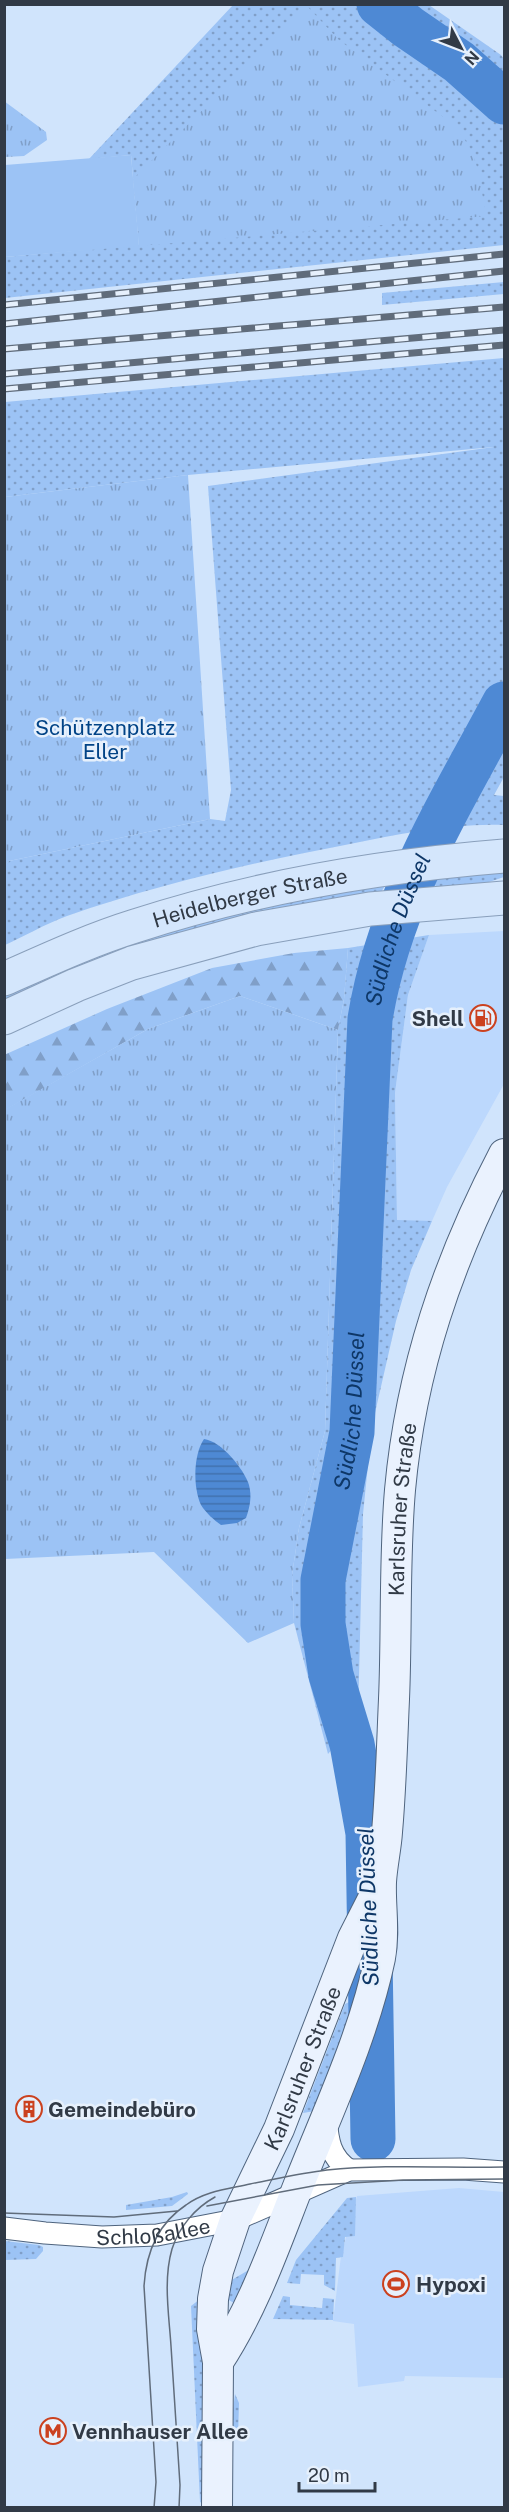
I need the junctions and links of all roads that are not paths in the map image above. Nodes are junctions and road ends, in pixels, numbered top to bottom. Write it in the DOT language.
graph roads {
  1 [pos="504,856"];
  2 [pos="504,898"];
  3 [pos="4,979"];
  4 [pos="4,1018"];
  5 [pos="504,1154"];
  6 [pos="381,1882"];
  7 [pos="337,1984"];
  8 [pos="368,2000"];
  9 [pos="326,2119"];
  10 [pos="279,2129"];
  11 [pos="504,2172"];
  12 [pos="319,2177"];
  13 [pos="235,2220"];
  14 [pos="4,2228"];
  15 [pos="218,2362"];
  16 [pos="217,2508"];
  1 -- 3 [label="main road, Heidelberger Straße"];
  2 -- 4 [label="main road, Heidelberger Straße"];
  5 -- 6 [label="main road, Karlsruher Straße"];
  6 -- 7 [label="main road, Karlsruher Straße"];
  6 -- 8 [label="main road, Karlsruher Straße"];
  7 -- 8 [label="main road"];
  7 -- 10 [label="main road, Karlsruher Straße"];
  8 -- 9 [label="main road, Karlsruher Straße"];
  9 -- 12 [label="main road, Karlsruher Straße"];
  9 -- 12 [label="street"];
  10 -- 12 [label="main road"];
  10 -- 13 [label="main road, Karlsruher Straße"];
  11 -- 12 [label="street"];
  12 -- 13 [label="street, Schloßallee"];
  12 -- 15 [label="main road"];
  13 -- 14 [label="street, Schloßallee"];
  13 -- 15 [label="main road"];
  15 -- 16 [label="main road"];
}
